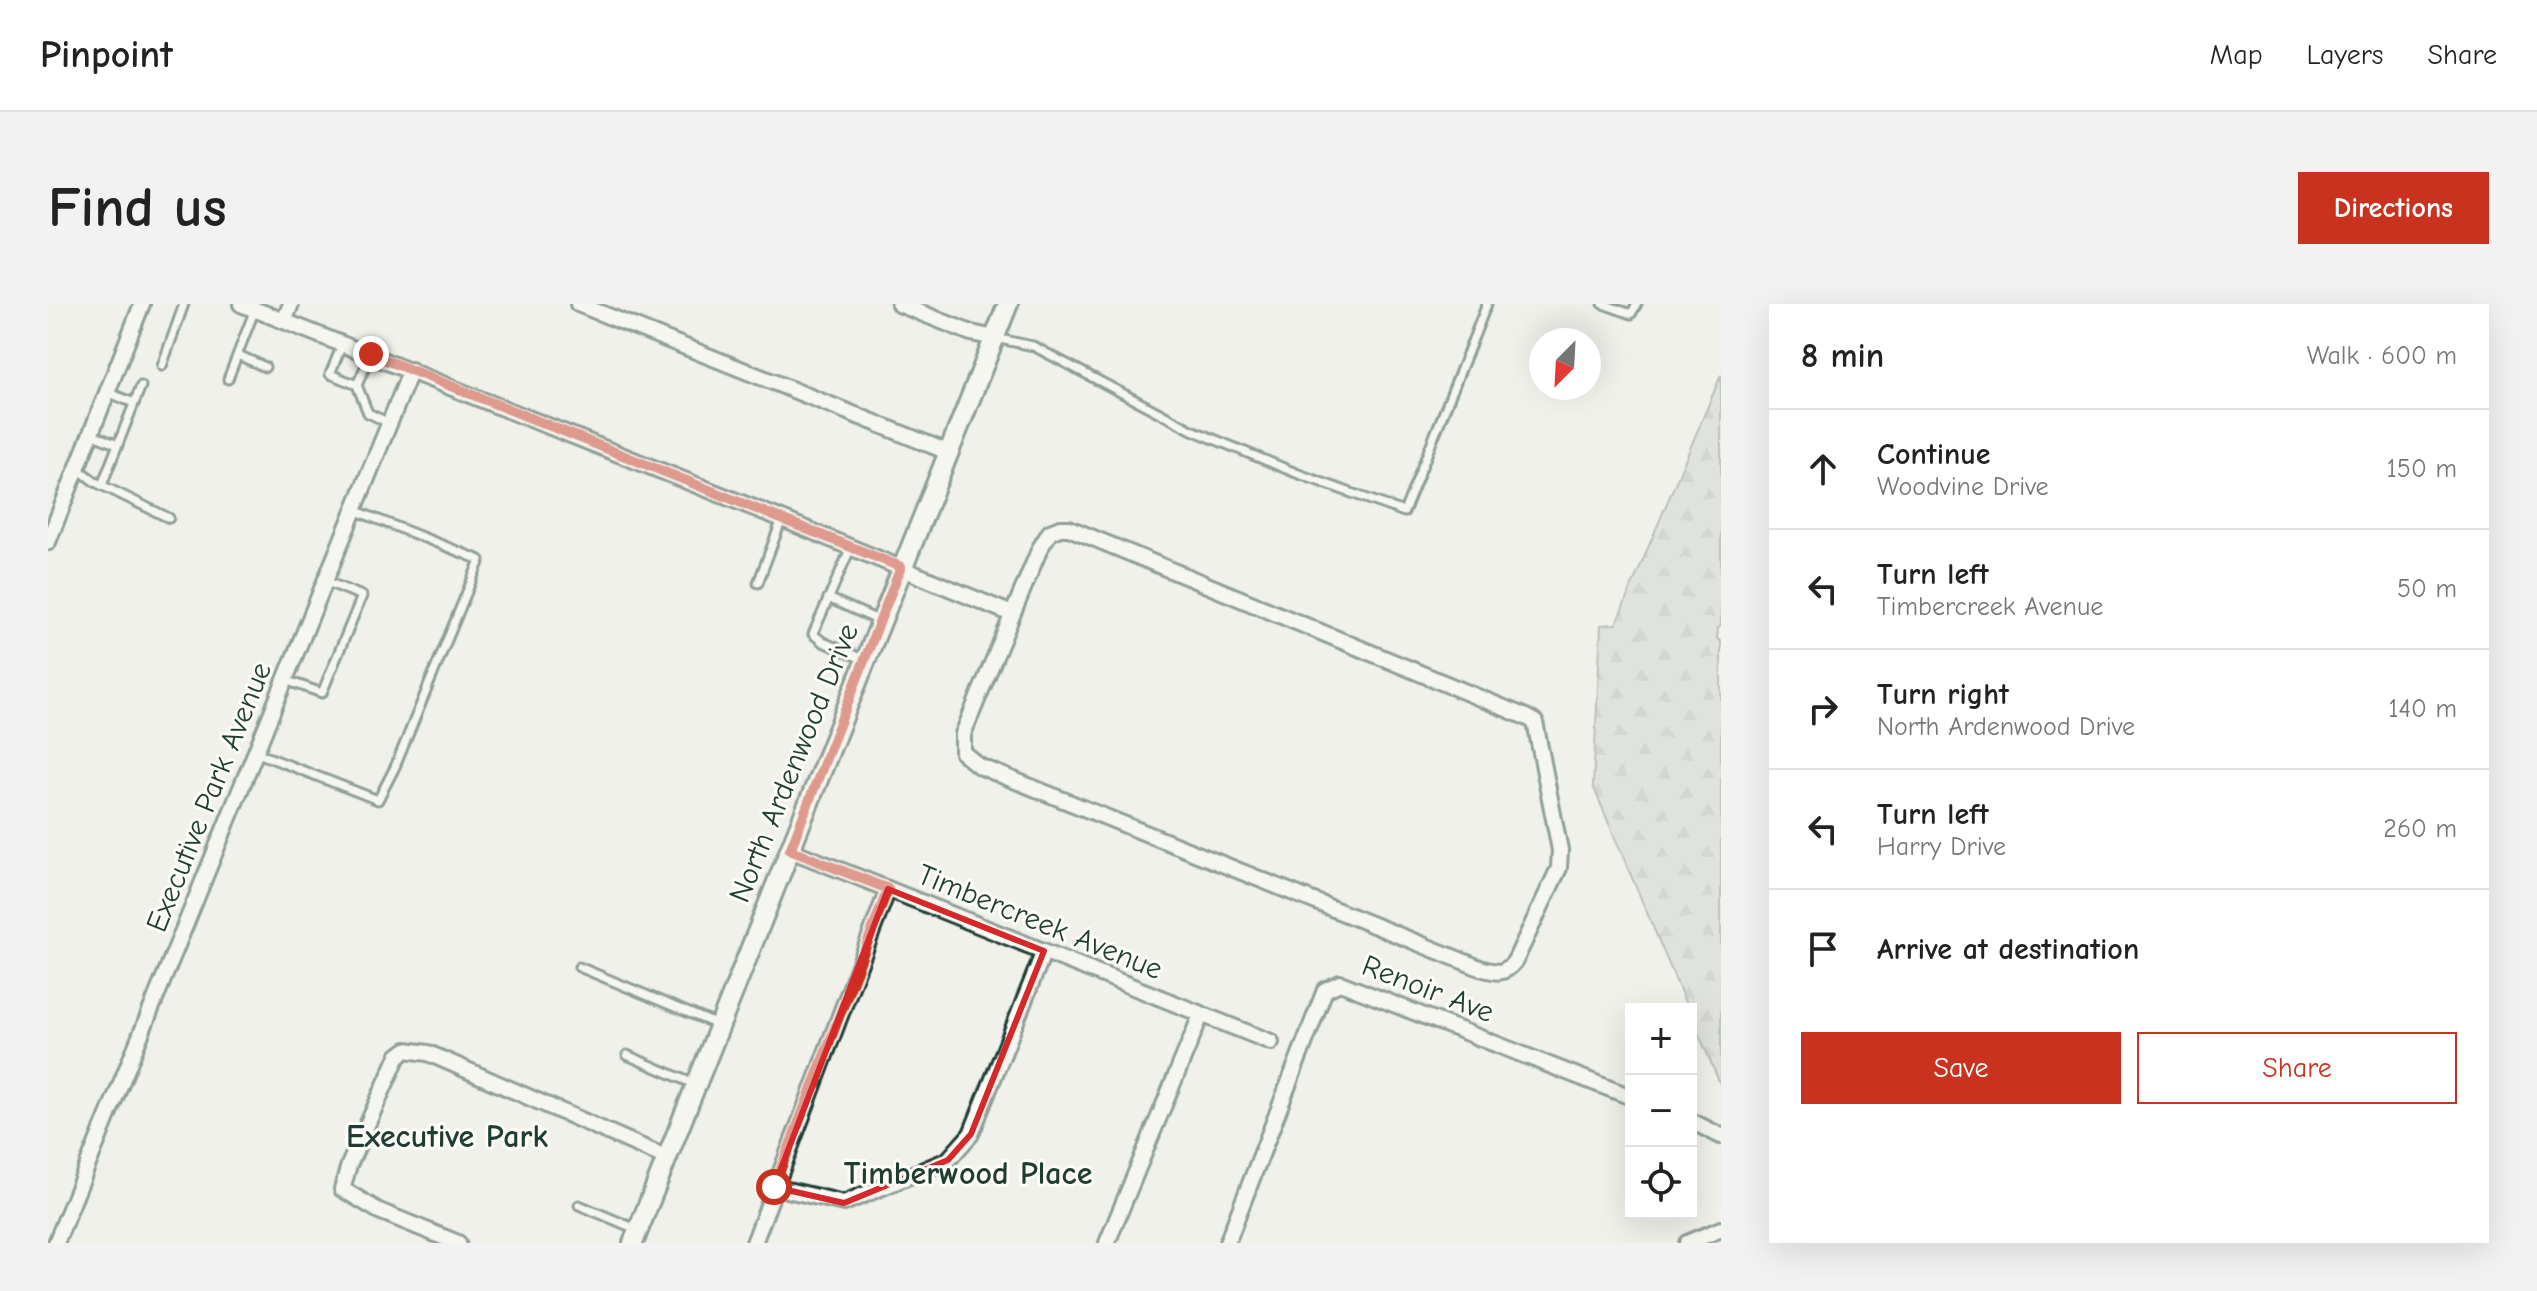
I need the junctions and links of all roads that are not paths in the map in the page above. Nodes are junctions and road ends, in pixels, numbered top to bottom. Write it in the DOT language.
graph roads {
  1 [pos="142,304"];
  2 [pos="184,304"];
  3 [pos="291,304"];
  4 [pos="578,304"];
  5 [pos="899,304"];
  6 [pos="1008,304"];
  7 [pos="1487,304"];
  8 [pos="1603,304"];
  9 [pos="1637,304"];
  10 [pos="248,307"];
  11 [pos="284,321"];
  12 [pos="995,338"];
  13 [pos="342,343"];
  14 [pos="371,354"];
  15 [pos="238,355"];
  16 [pos="162,366"];
  17 [pos="265,367"];
  18 [pos="411,370"];
  19 [pos="228,379"];
  20 [pos="357,385"];
  21 [pos="141,386"];
  22 [pos="107,392"];
  23 [pos="134,403"];
  24 [pos="389,423"];
  25 [pos="91,434"];
  26 [pos="118,445"];
  27 [pos="948,452"];
  28 [pos="77,468"];
  29 [pos="102,485"];
  30 [pos="54,507"];
  31 [pos="354,510"];
  32 [pos="169,518"];
  33 [pos="782,519"];
  34 [pos="48,542"];
  35 [pos="851,547"];
  36 [pos="901,567"];
  37 [pos="325,581"];
  38 [pos="758,583"];
  39 [pos="828,598"];
  40 [pos="1012,614"];
  41 [pos="880,621"];
  42 [pos="836,637"];
  43 [pos="833,646"];
  44 [pos="865,660"];
  45 [pos="285,680"];
  46 [pos="255,752"];
  47 [pos="790,850"];
  48 [pos="888,889"];
  49 [pos="1044,951"];
  50 [pos="579,967"];
  51 [pos="1201,1015"];
  52 [pos="720,1026"];
  53 [pos="1271,1042"];
  54 [pos="627,1055"];
  55 [pos="696,1085"];
  56 [pos="1625,1095"];
  57 [pos="1697,1124"];
  58 [pos="1721,1136"];
  59 [pos="667,1158"];
  60 [pos="774,1187"];
  61 [pos="579,1205"];
  62 [pos="1721,1229"];
  63 [pos="636,1236"];
  64 [pos="56,1243"];
  65 [pos="458,1243"];
  66 [pos="754,1243"];
  67 [pos="1107,1243"];
  68 [pos="1227,1243"];
  69 [pos="1687,1243"];
  1 -- 22 [label="street"];
  2 -- 16 [label="lane"];
  3 -- 11 [label="street"];
  4 -- 27 [label="street"];
  5 -- 12 [label="street"];
  6 -- 12 [label="street, North Ardenwood Drive"];
  7 -- 12 [label="lane"];
  8 -- 9 [label="lane"];
  10 -- 11 [label="street"];
  10 -- 15 [label="lane"];
  11 -- 13 [label="street"];
  12 -- 27 [label="street, North Ardenwood Drive"];
  13 -- 14 [label="street"];
  13 -- 20 [label="lane"];
  14 -- 18 [label="street"];
  14 -- 20 [label="lane"];
  15 -- 17 [label="lane"];
  15 -- 19 [label="lane"];
  18 -- 24 [label="street, Executive Park Avenue"];
  18 -- 33 [label="street"];
  20 -- 24 [label="lane"];
  21 -- 23 [label="lane"];
  22 -- 23 [label="lane"];
  22 -- 25 [label="street"];
  23 -- 26 [label="lane"];
  24 -- 31 [label="street, Executive Park Avenue"];
  25 -- 26 [label="lane"];
  25 -- 28 [label="street"];
  26 -- 29 [label="lane"];
  27 -- 36 [label="street, North Ardenwood Drive"];
  28 -- 29 [label="lane"];
  28 -- 30 [label="street"];
  29 -- 32 [label="lane"];
  30 -- 34 [label="street"];
  31 -- 37 [label="street, Executive Park Avenue"];
  31 -- 46 [label="lane"];
  33 -- 35 [label="street"];
  33 -- 38 [label="lane"];
  35 -- 36 [label="street"];
  35 -- 39 [label="lane"];
  36 -- 40 [label="street"];
  36 -- 41 [label="street, North Ardenwood Drive"];
  37 -- 45 [label="street, Executive Park Avenue"];
  37 -- 45 [label="lane"];
  39 -- 41 [label="lane"];
  39 -- 43 [label="lane"];
  40 -- 40 [label="street"];
  41 -- 44 [label="street, North Ardenwood Drive"];
  42 -- 43 [label="lane"];
  43 -- 44 [label="lane"];
  44 -- 47 [label="street, North Ardenwood Drive"];
  45 -- 46 [label="street, Executive Park Avenue"];
  46 -- 64 [label="street, Executive Park Avenue"];
  47 -- 48 [label="street, Timbercreek Avenue"];
  47 -- 52 [label="street, North Ardenwood Drive"];
  48 -- 49 [label="street, Timbercreek Avenue"];
  48 -- 60 [label="street"];
  49 -- 51 [label="street, Timbercreek Avenue"];
  49 -- 60 [label="street"];
  50 -- 52 [label="lane"];
  51 -- 53 [label="street, Timbercreek Avenue"];
  51 -- 67 [label="street"];
  52 -- 55 [label="street, North Ardenwood Drive"];
  54 -- 55 [label="lane"];
  55 -- 59 [label="street, North Ardenwood Drive"];
  56 -- 68 [label="street, Renoir Ave"];
  57 -- 58 [label="street"];
  59 -- 63 [label="street, North Ardenwood Drive"];
  59 -- 65 [label="street"];
  60 -- 66 [label="street"];
  61 -- 63 [label="lane"];
  62 -- 69 [label="street"];
}
